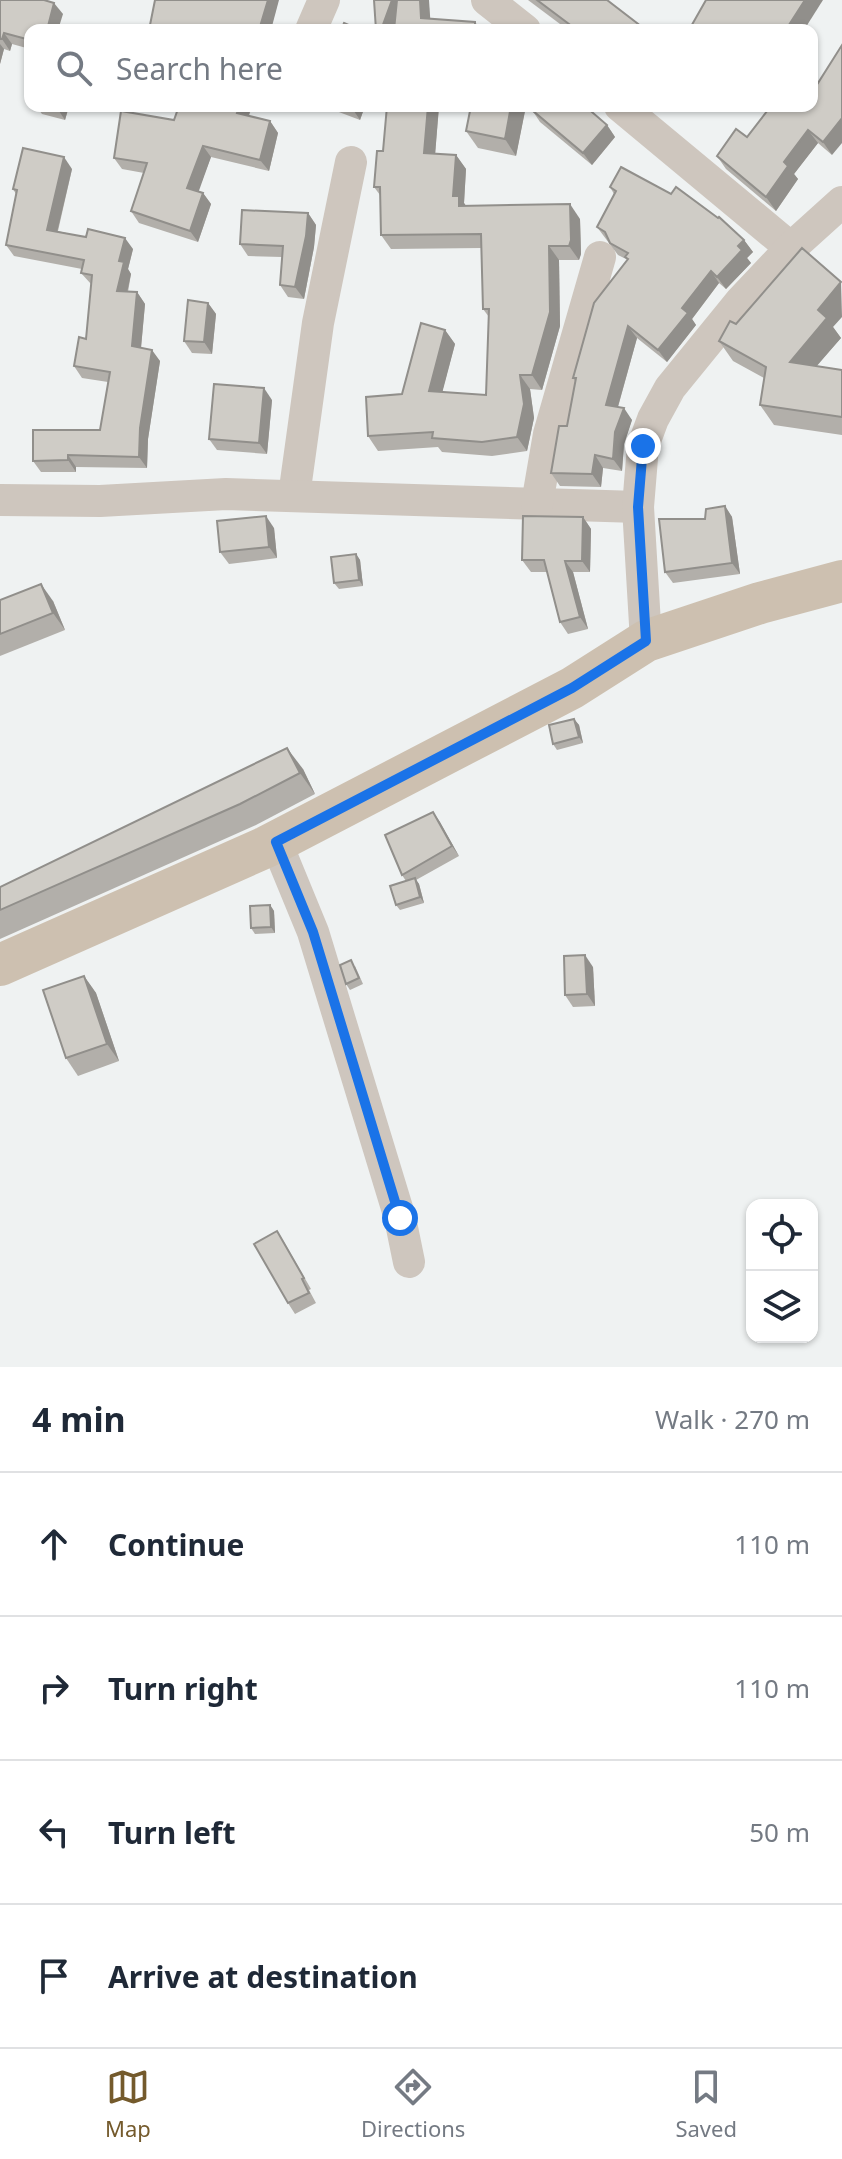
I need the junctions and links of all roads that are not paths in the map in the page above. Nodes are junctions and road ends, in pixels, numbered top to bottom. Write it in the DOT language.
graph roads {
  1 [pos="324,0"];
  2 [pos="487,0"];
  3 [pos="314,24"];
  4 [pos="517,24"];
  5 [pos="627,112"];
  6 [pos="351,162"];
  7 [pos="842,202"];
  8 [pos="791,248"];
  9 [pos="600,257"];
  10 [pos="294,496"];
  11 [pos="0,500"];
  12 [pos="537,504"];
  13 [pos="638,507"];
  14 [pos="842,581"];
  15 [pos="646,641"];
  16 [pos="276,842"];
  17 [pos="0,965"];
  18 [pos="409,1262"];
  1 -- 3 [label="street"];
  2 -- 4 [label="street"];
  5 -- 8 [label="street"];
  6 -- 10 [label="street"];
  7 -- 8 [label="street"];
  8 -- 13 [label="street"];
  9 -- 12 [label="street"];
  10 -- 11 [label="street"];
  10 -- 12 [label="street"];
  12 -- 13 [label="street"];
  13 -- 15 [label="street"];
  14 -- 15 [label="main road"];
  15 -- 16 [label="main road"];
  16 -- 17 [label="main road"];
  16 -- 18 [label="street"];
}
